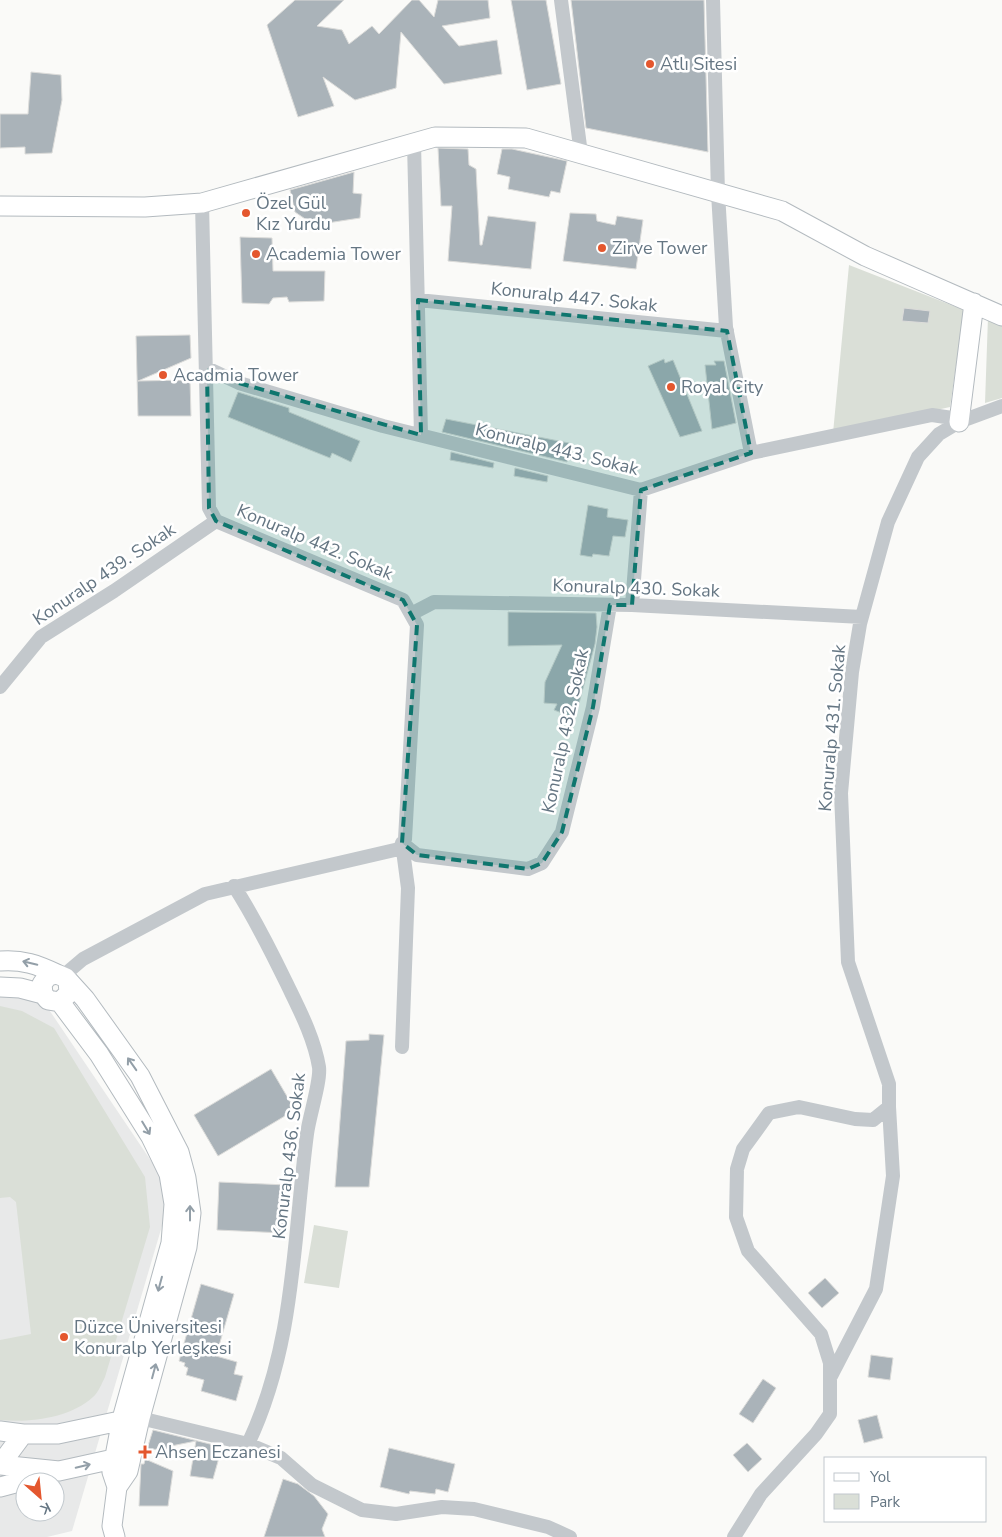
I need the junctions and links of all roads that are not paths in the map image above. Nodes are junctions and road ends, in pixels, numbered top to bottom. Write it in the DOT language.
graph roads {
  1 [pos="561,0"];
  2 [pos="713,0"];
  3 [pos="414,143"];
  4 [pos="581,154"];
  5 [pos="718,193"];
  6 [pos="202,203"];
  7 [pos="0,206"];
  8 [pos="418,300"];
  9 [pos="974,303"];
  10 [pos="1002,316"];
  11 [pos="727,332"];
  12 [pos="207,368"];
  13 [pos="1002,406"];
  14 [pos="959,421"];
  15 [pos="421,435"];
  16 [pos="751,453"];
  17 [pos="641,490"];
  18 [pos="216,521"];
  19 [pos="610,605"];
  20 [pos="632,605"];
  21 [pos="411,614"];
  22 [pos="862,617"];
  23 [pos="0,687"];
  24 [pos="402,843"];
  25 [pos="234,886"];
  26 [pos="0,961"];
  27 [pos="63,977"];
  28 [pos="0,988"];
  29 [pos="51,998"];
  30 [pos="402,1047"];
  31 [pos="889,1107"];
  32 [pos="830,1378"];
  33 [pos="131,1419"];
  34 [pos="0,1431"];
  35 [pos="23,1434"];
  36 [pos="248,1444"];
  37 [pos="124,1457"];
  38 [pos="0,1465"];
  39 [pos="59,1471"];
  40 [pos="0,1487"];
  41 [pos="115,1537"];
  42 [pos="570,1537"];
  43 [pos="734,1537"];
  1 -- 4 [label="street"];
  2 -- 5 [label="street"];
  3 -- 4 [label="main road"];
  3 -- 6 [label="main road"];
  3 -- 8 [label="street"];
  4 -- 5 [label="main road"];
  5 -- 9 [label="main road"];
  5 -- 11 [label="street"];
  6 -- 7 [label="main road"];
  6 -- 12 [label="street, Konuralp 442. Sokak"];
  8 -- 11 [label="street, Konuralp 447. Sokak"];
  8 -- 15 [label="street"];
  9 -- 10 [label="main road"];
  9 -- 14 [label="main road"];
  11 -- 16 [label="street"];
  12 -- 15 [label="street, Konuralp 443. Sokak"];
  12 -- 18 [label="street, Konuralp 442. Sokak"];
  13 -- 14 [label="street, Konuralp 431. Sokak"];
  14 -- 16 [label="street, Konuralp 443. Sokak"];
  14 -- 22 [label="street, Konuralp 431. Sokak"];
  15 -- 17 [label="street, Konuralp 443. Sokak"];
  16 -- 17 [label="street, Konuralp 443. Sokak"];
  17 -- 20 [label="street"];
  18 -- 21 [label="street, Konuralp 442. Sokak"];
  18 -- 23 [label="street, Konuralp 439. Sokak"];
  19 -- 20 [label="street, Konuralp 430. Sokak"];
  19 -- 21 [label="street, Konuralp 430. Sokak"];
  19 -- 24 [label="street, Konuralp 432. Sokak"];
  20 -- 22 [label="street, Konuralp 430. Sokak"];
  21 -- 24 [label="street"];
  22 -- 31 [label="street, Konuralp 431. Sokak"];
  24 -- 25 [label="street"];
  24 -- 30 [label="street"];
  25 -- 27 [label="street"];
  25 -- 36 [label="street, Konuralp 436. Sokak"];
  27 -- 26 [label="main road, one-way"];
  27 -- 29 [label="main road"];
  33 -- 27 [label="main road, one-way"];
  28 -- 29 [label="main road"];
  29 -- 33 [label="main road, one-way"];
  31 -- 32 [label="street, Konuralp 431. Sokak"];
  31 -- 32 [label="street, Konuralp 431. Sokak"];
  32 -- 43 [label="street, Konuralp 431. Sokak"];
  33 -- 35 [label="main road"];
  33 -- 36 [label="street"];
  33 -- 37 [label="main road"];
  34 -- 35 [label="main road"];
  35 -- 38 [label="main road"];
  36 -- 42 [label="street"];
  39 -- 37 [label="main road, one-way"];
  37 -- 41 [label="main road"];
  38 -- 39 [label="main road"];
  39 -- 40 [label="main road"];
}
